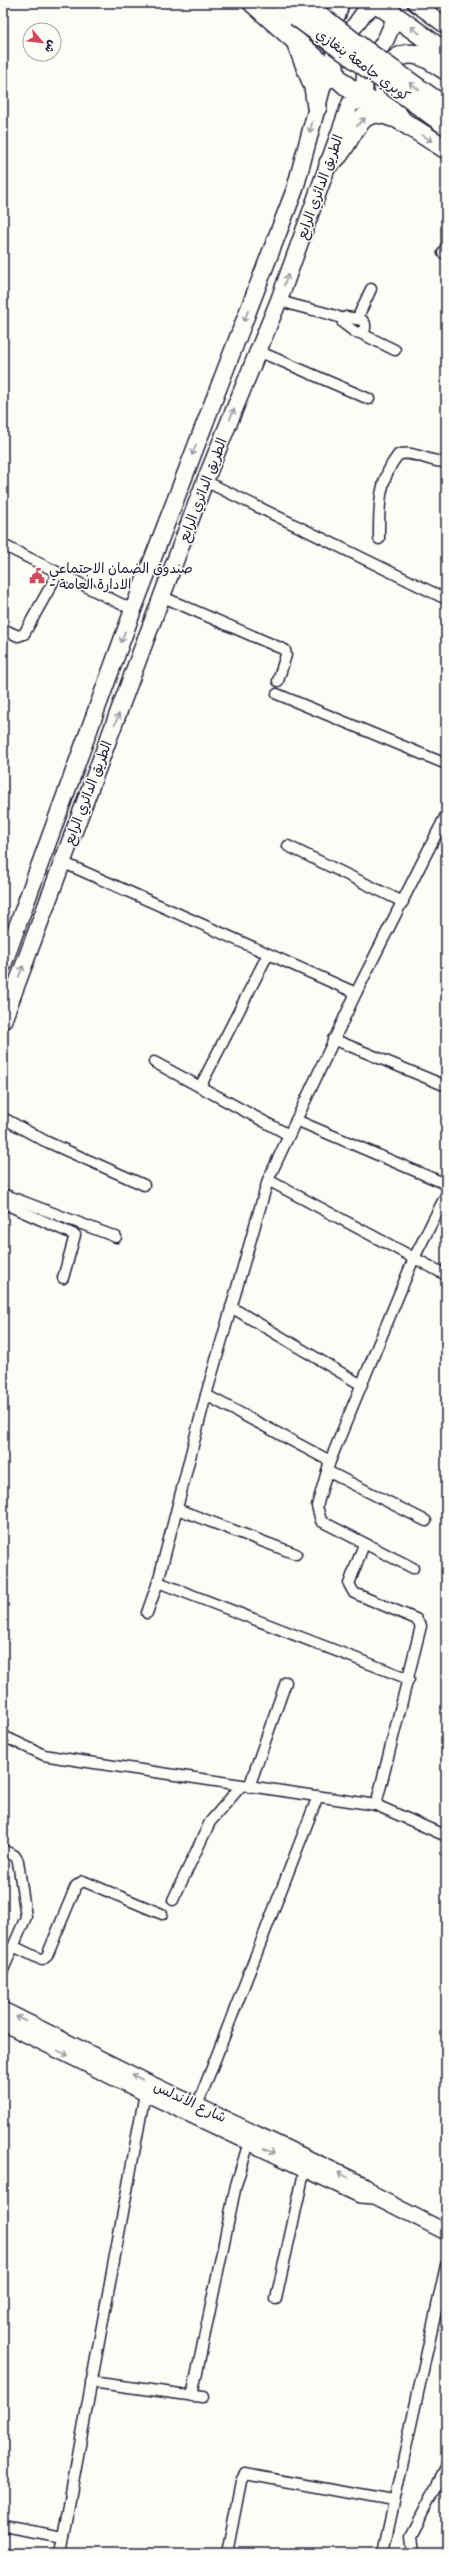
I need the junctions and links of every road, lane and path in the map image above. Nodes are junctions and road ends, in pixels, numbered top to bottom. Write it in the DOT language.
graph roads {
  1 [pos="253,3"];
  2 [pos="281,3"];
  3 [pos="339,3"];
  4 [pos="376,3"];
  5 [pos="415,3"];
  6 [pos="302,8"];
  7 [pos="396,16"];
  8 [pos="446,26"];
  9 [pos="296,40"];
  10 [pos="446,53"];
  11 [pos="446,70"];
  12 [pos="337,77"];
  13 [pos="364,99"];
  14 [pos="317,107"];
  15 [pos="446,108"];
  16 [pos="404,123"];
  17 [pos="446,125"];
  18 [pos="446,149"];
  19 [pos="329,163"];
  20 [pos="296,184"];
  21 [pos="319,193"];
  22 [pos="371,289"];
  23 [pos="279,300"];
  24 [pos="343,319"];
  25 [pos="357,319"];
  26 [pos="360,333"];
  27 [pos="395,350"];
  28 [pos="258,351"];
  29 [pos="369,399"];
  30 [pos="446,462"];
  31 [pos="205,481"];
  32 [pos="379,539"];
  33 [pos="3,545"];
  34 [pos="58,573"];
  35 [pos="164,596"];
  36 [pos="446,599"];
  37 [pos="133,610"];
  38 [pos="3,629"];
  39 [pos="278,681"];
  40 [pos="278,694"];
  41 [pos="446,764"];
  42 [pos="446,814"];
  43 [pos="288,846"];
  44 [pos="62,862"];
  45 [pos="403,902"];
  46 [pos="23,910"];
  47 [pos="40,920"];
  48 [pos="268,954"];
  49 [pos="3,965"];
  50 [pos="356,993"];
  51 [pos="3,1021"];
  52 [pos="333,1040"];
  53 [pos="154,1062"];
  54 [pos="446,1086"];
  55 [pos="200,1087"];
  56 [pos="3,1118"];
  57 [pos="296,1120"];
  58 [pos="289,1135"];
  59 [pos="268,1180"];
  60 [pos="144,1184"];
  61 [pos="446,1184"];
  62 [pos="3,1194"];
  63 [pos="446,1195"];
  64 [pos="3,1203"];
  65 [pos="116,1237"];
  66 [pos="414,1258"];
  67 [pos="446,1275"];
  68 [pos="63,1278"];
  69 [pos="231,1307"];
  70 [pos="360,1384"];
  71 [pos="206,1395"];
  72 [pos="328,1466"];
  73 [pos="177,1509"];
  74 [pos="426,1521"];
  75 [pos="364,1544"];
  76 [pos="296,1554"];
  77 [pos="413,1568"];
  78 [pos="158,1582"];
  79 [pos="147,1613"];
  80 [pos="409,1679"];
  81 [pos="286,1682"];
  82 [pos="3,1736"];
  83 [pos="245,1787"];
  84 [pos="318,1796"];
  85 [pos="376,1806"];
  86 [pos="446,1836"];
  87 [pos="3,1850"];
  88 [pos="173,1900"];
  89 [pos="162,1914"];
  90 [pos="14,1947"];
  91 [pos="3,1970"];
  92 [pos="3,2010"];
  93 [pos="3,2023"];
  94 [pos="144,2093"];
  95 [pos="197,2106"];
  96 [pos="249,2142"];
  97 [pos="305,2168"];
  98 [pos="375,2196"];
  99 [pos="446,2232"];
  100 [pos="446,2265"];
  101 [pos="276,2299"];
  102 [pos="91,2382"];
  103 [pos="192,2396"];
  104 [pos="203,2397"];
  105 [pos="446,2468"];
  106 [pos="393,2501"];
  107 [pos="3,2526"];
  108 [pos="63,2537"];
  109 [pos="60,2553"];
  110 [pos="227,2553"];
  111 [pos="382,2553"];
  112 [pos="414,2553"];
  1 -- 9 [label="highway"];
  2 -- 6 [label="highway, كوبري جامعة بنغازي"];
  3 -- 9 [label="highway"];
  4 -- 7 [label="highway"];
  4 -- 12 [label="main road"];
  5 -- 8 [label="main road"];
  15 -- 6 [label="highway, كوبري جامعة بنغازي, one-way, bridge"];
  6 -- 17 [label="highway, كوبري جامعة بنغازي, bridge"];
  10 -- 7 [label="highway, one-way"];
  7 -- 13 [label="main road"];
  9 -- 12 [label="highway"];
  9 -- 14 [label="highway"];
  11 -- 16 [label="highway"];
  12 -- 13 [label="highway"];
  12 -- 14 [label="main road, الطريق الدائري الرابع"];
  13 -- 16 [label="highway"];
  13 -- 19 [label="main road, الطريق الدائري الرابع"];
  14 -- 20 [label="main road, الطريق الدائري الرابع, one-way"];
  16 -- 18 [label="highway, one-way"];
  19 -- 16 [label="highway, one-way"];
  19 -- 21 [label="main road, الطريق الدائري الرابع"];
  20 -- 21 [label="main road"];
  20 -- 37 [label="main road, الطريق الدائري الرابع, one-way"];
  23 -- 21 [label="main road, الطريق الدائري الرابع, one-way"];
  22 -- 25 [label="street"];
  23 -- 24 [label="street"];
  23 -- 28 [label="main road, الطريق الدائري الرابع"];
  24 -- 25 [label="street"];
  24 -- 26 [label="street"];
  25 -- 26 [label="street"];
  26 -- 27 [label="street"];
  28 -- 29 [label="street"];
  31 -- 28 [label="main road, الطريق الدائري الرابع, one-way"];
  30 -- 32 [label="street"];
  31 -- 35 [label="main road, الطريق الدائري الرابع"];
  31 -- 36 [label="street"];
  33 -- 34 [label="street"];
  34 -- 37 [label="street"];
  34 -- 38 [label="street"];
  35 -- 39 [label="street"];
  44 -- 35 [label="main road, الطريق الدائري الرابع, one-way"];
  37 -- 46 [label="main road, الطريق الدائري الرابع, one-way"];
  40 -- 41 [label="street"];
  42 -- 45 [label="street"];
  43 -- 45 [label="street"];
  44 -- 47 [label="main road, الطريق الدائري الرابع"];
  44 -- 48 [label="street"];
  45 -- 50 [label="street"];
  46 -- 47 [label="main road"];
  46 -- 49 [label="main road, الطريق الدائري الرابع"];
  51 -- 47 [label="main road, الطريق الدائري الرابع, one-way"];
  48 -- 50 [label="street"];
  48 -- 55 [label="street"];
  50 -- 52 [label="street"];
  52 -- 54 [label="street"];
  52 -- 57 [label="street"];
  53 -- 55 [label="street"];
  55 -- 58 [label="street"];
  56 -- 60 [label="street"];
  57 -- 58 [label="street"];
  57 -- 61 [label="street"];
  58 -- 59 [label="street"];
  59 -- 66 [label="street"];
  59 -- 69 [label="street"];
  62 -- 65 [label="street"];
  63 -- 66 [label="street"];
  64 -- 68 [label="street"];
  66 -- 67 [label="street"];
  66 -- 70 [label="street"];
  69 -- 70 [label="street"];
  69 -- 71 [label="street"];
  70 -- 72 [label="street"];
  71 -- 72 [label="street"];
  71 -- 73 [label="street"];
  72 -- 74 [label="street"];
  72 -- 75 [label="street"];
  73 -- 76 [label="street"];
  73 -- 78 [label="street"];
  75 -- 77 [label="street"];
  75 -- 80 [label="street"];
  78 -- 79 [label="street"];
  78 -- 80 [label="street"];
  80 -- 85 [label="street"];
  81 -- 83 [label="street"];
  82 -- 83 [label="street"];
  83 -- 84 [label="street"];
  83 -- 88 [label="street"];
  84 -- 85 [label="street"];
  84 -- 95 [label="street"];
  85 -- 86 [label="street"];
  87 -- 90 [label="street"];
  89 -- 90 [label="street"];
  90 -- 91 [label="street"];
  95 -- 92 [label="main road, شارع الأندلس, one-way"];
  93 -- 94 [label="main road, شارع الأندلس, one-way"];
  94 -- 96 [label="main road, شارع الأندلس"];
  94 -- 102 [label="street"];
  98 -- 95 [label="main road, شارع الأندلس, one-way"];
  96 -- 97 [label="main road, شارع الأندلس, one-way"];
  96 -- 103 [label="street"];
  97 -- 98 [label="main road, شارع الأندلس"];
  97 -- 101 [label="street"];
  98 -- 99 [label="main road, شارع الأندلس"];
  100 -- 106 [label="street"];
  102 -- 103 [label="street"];
  102 -- 108 [label="street"];
  103 -- 104 [label="street"];
  105 -- 112 [label="street"];
  106 -- 110 [label="street"];
  106 -- 111 [label="street"];
  107 -- 108 [label="street"];
  108 -- 109 [label="street"];
}
